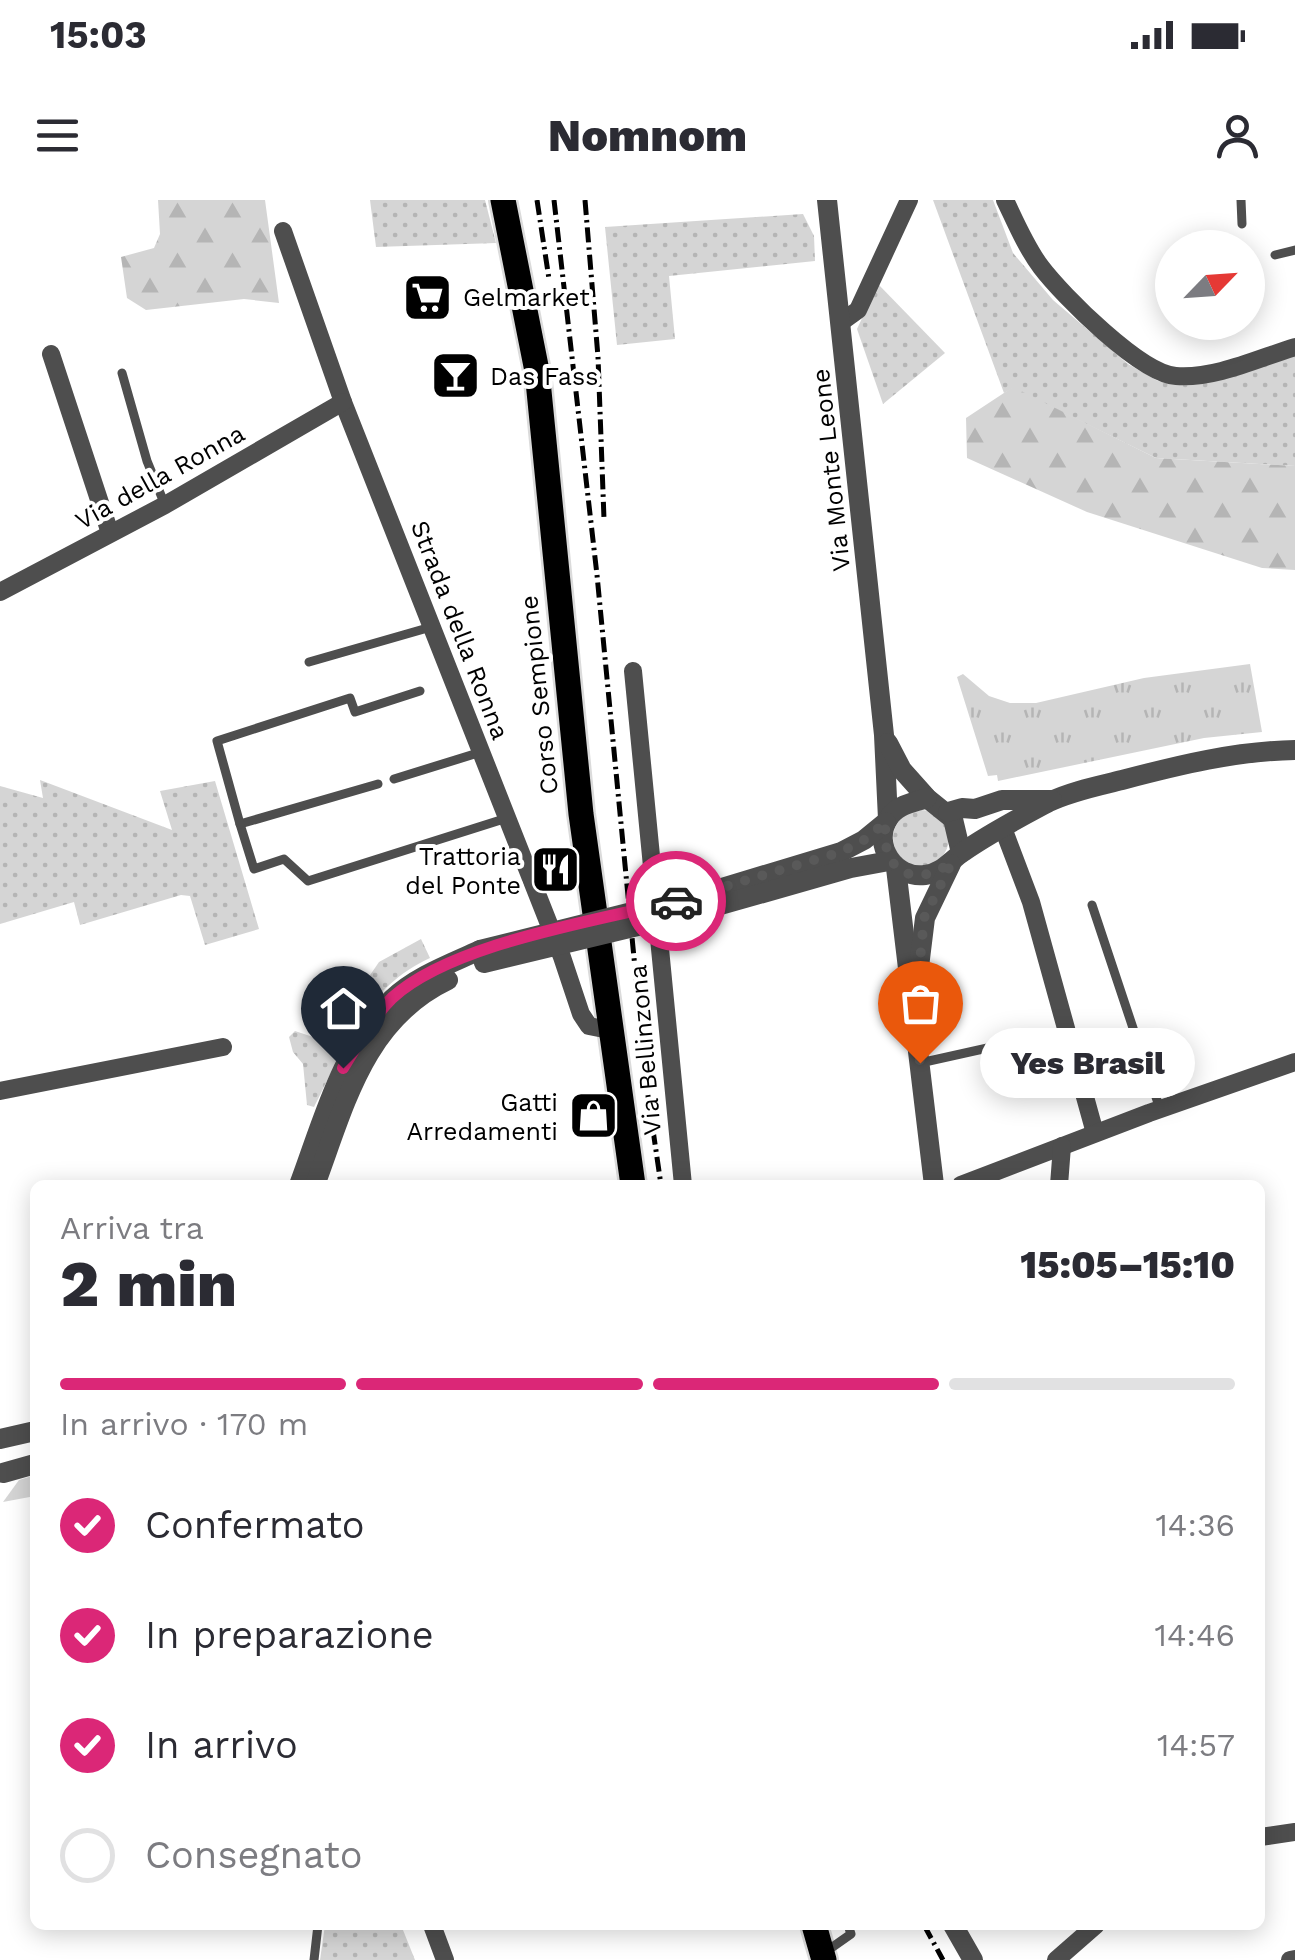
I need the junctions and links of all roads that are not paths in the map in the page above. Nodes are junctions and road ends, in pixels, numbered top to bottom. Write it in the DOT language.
graph roads {
  1 [pos="503,200"];
  2 [pos="909,200"];
  3 [pos="1005,200"];
  4 [pos="1241,200"];
  5 [pos="823,202"];
  6 [pos="1242,224"];
  7 [pos="283,232"];
  8 [pos="1295,250"];
  9 [pos="1275,256"];
  10 [pos="840,323"];
  11 [pos="1295,347"];
  12 [pos="50,354"];
  13 [pos="122,373"];
  14 [pos="343,402"];
  15 [pos="164,505"];
  16 [pos="110,533"];
  17 [pos="0,592"];
  18 [pos="432,627"];
  19 [pos="309,662"];
  20 [pos="633,670"];
  21 [pos="420,692"];
  22 [pos="884,735"];
  23 [pos="1295,750"];
  24 [pos="482,752"];
  25 [pos="394,779"];
  26 [pos="378,784"];
  27 [pos="927,798"];
  28 [pos="1054,800"];
  29 [pos="948,812"];
  30 [pos="508,818"];
  31 [pos="887,820"];
  32 [pos="240,824"];
  33 [pos="1003,828"];
  34 [pos="956,857"];
  35 [pos="892,865"];
  36 [pos="694,904"];
  37 [pos="1092,905"];
  38 [pos="482,957"];
  39 [pos="915,1015"];
  40 [pos="610,1030"];
  41 [pos="1010,1043"];
  42 [pos="223,1047"];
  43 [pos="1295,1062"];
  44 [pos="920,1063"];
  45 [pos="0,1091"];
  46 [pos="1160,1109"];
  47 [pos="1095,1133"];
  48 [pos="1062,1146"];
  49 [pos="301,1180"];
  50 [pos="317,1180"];
  51 [pos="632,1180"];
  52 [pos="683,1180"];
  53 [pos="933,1180"];
  54 [pos="974,1180"];
  55 [pos="1059,1180"];
  56 [pos="30,1431"];
  57 [pos="0,1439"];
  58 [pos="30,1465"];
  59 [pos="1,1469"];
  60 [pos="1295,1832"];
  61 [pos="1265,1836"];
  62 [pos="317,1930"];
  63 [pos="434,1930"];
  64 [pos="815,1930"];
  65 [pos="850,1930"];
  66 [pos="956,1930"];
  67 [pos="1090,1930"];
  68 [pos="823,1957"];
  69 [pos="314,1960"];
  70 [pos="445,1960"];
  71 [pos="973,1960"];
  72 [pos="1056,1960"];
  1 -- 40 [label="main road, Corso Sempione"];
  2 -- 10 [label="street"];
  3 -- 11 [label="street"];
  4 -- 6 [label="lane"];
  5 -- 10 [label="street, Via Monte Leone"];
  7 -- 14 [label="street, Strada della Ronna"];
  8 -- 9 [label="lane"];
  10 -- 22 [label="street, Via Monte Leone"];
  12 -- 16 [label="street"];
  13 -- 15 [label="lane"];
  14 -- 15 [label="street, Via della Ronna"];
  14 -- 18 [label="street, Strada della Ronna"];
  15 -- 16 [label="street, Via della Ronna"];
  16 -- 17 [label="street, Via della Ronna"];
  18 -- 19 [label="lane"];
  18 -- 24 [label="street, Strada della Ronna"];
  20 -- 52 [label="street, Via Bellinzona"];
  21 -- 32 [label="lane"];
  22 -- 27 [label="street, Via Monte Leone"];
  22 -- 31 [label="street, Via Monte Leone"];
  23 -- 28 [label="street"];
  24 -- 25 [label="lane"];
  24 -- 30 [label="street, Strada della Ronna"];
  26 -- 32 [label="lane"];
  27 -- 29 [label="street"];
  27 -- 31 [label="street"];
  28 -- 29 [label="street"];
  28 -- 33 [label="street"];
  29 -- 34 [label="street"];
  30 -- 32 [label="lane"];
  30 -- 40 [label="street, Strada della Ronna"];
  31 -- 35 [label="street"];
  31 -- 36 [label="street"];
  33 -- 34 [label="street"];
  33 -- 47 [label="street"];
  34 -- 35 [label="street"];
  34 -- 39 [label="street"];
  35 -- 36 [label="street"];
  35 -- 39 [label="street"];
  36 -- 38 [label="street, bridge"];
  37 -- 46 [label="lane"];
  38 -- 49 [label="street"];
  38 -- 50 [label="street"];
  39 -- 44 [label="street"];
  40 -- 51 [label="main road, Corso Sempione"];
  41 -- 44 [label="lane"];
  42 -- 45 [label="street"];
  43 -- 46 [label="street"];
  44 -- 53 [label="street"];
  46 -- 47 [label="street"];
  47 -- 48 [label="street"];
  48 -- 54 [label="street"];
  48 -- 55 [label="street"];
  56 -- 57 [label="street"];
  58 -- 59 [label="street"];
  60 -- 61 [label="street"];
  62 -- 69 [label="lane"];
  63 -- 70 [label="street"];
  64 -- 68 [label="main road"];
  65 -- 68 [label="lane"];
  66 -- 71 [label="street"];
  67 -- 72 [label="street"];
}
